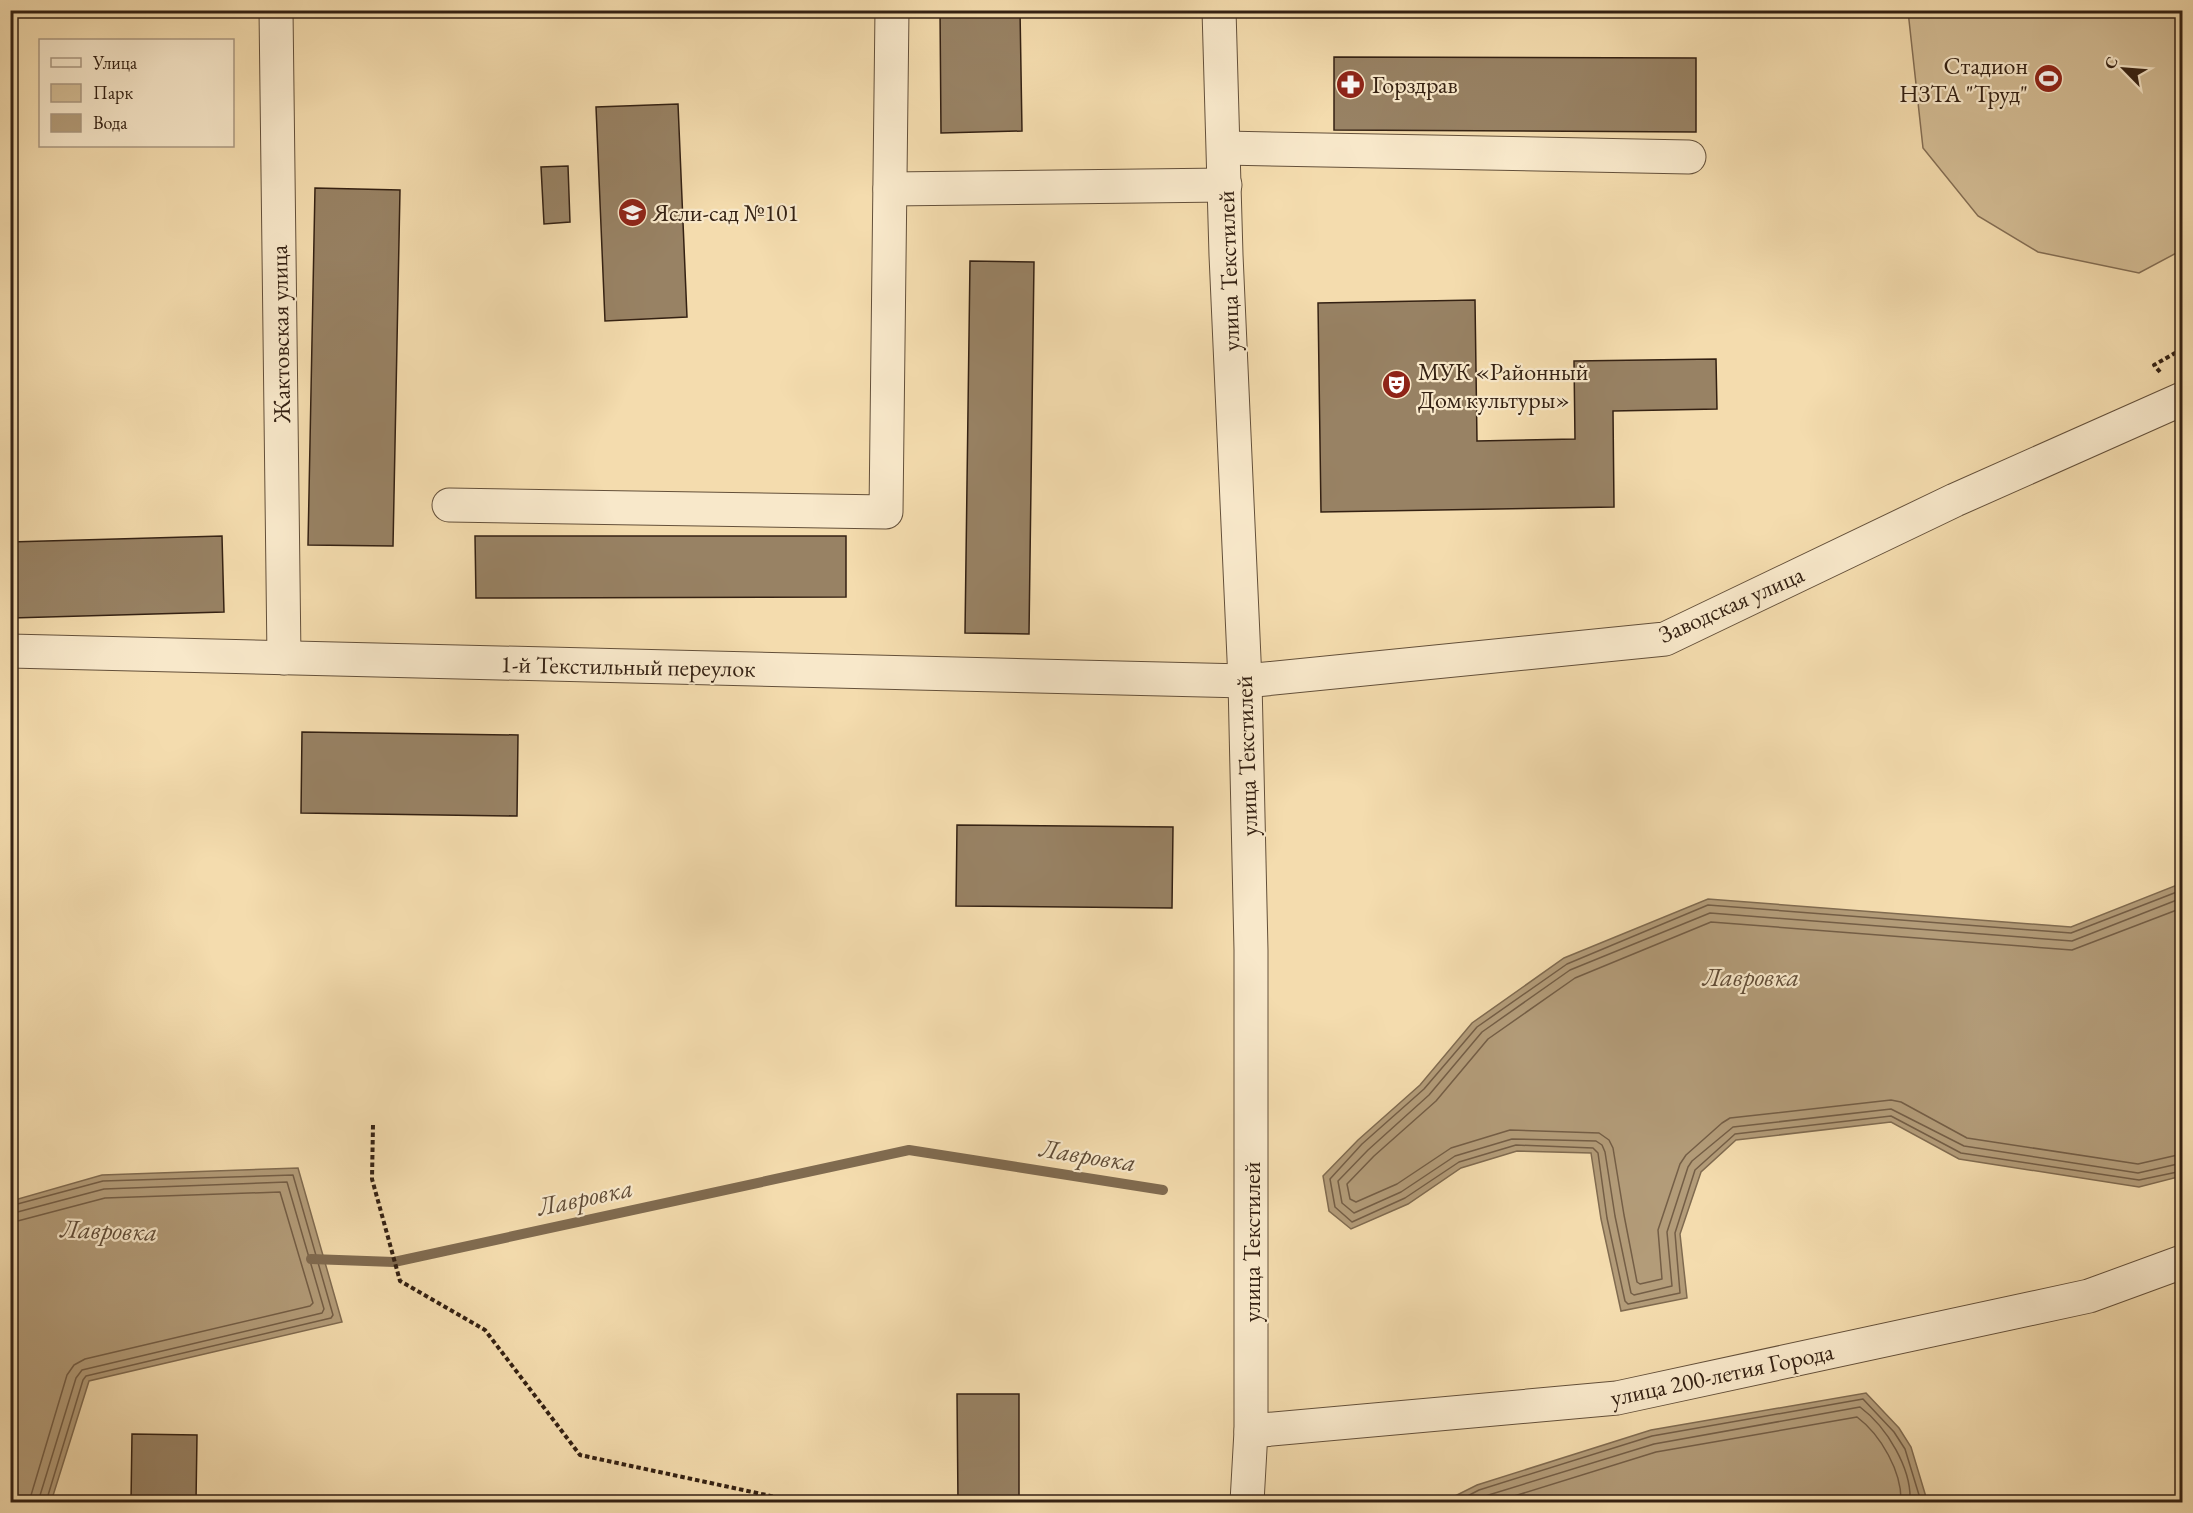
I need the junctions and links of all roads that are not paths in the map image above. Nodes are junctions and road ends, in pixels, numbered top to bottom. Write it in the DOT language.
graph roads {
  1 [pos="276,10"];
  2 [pos="892,10"];
  3 [pos="1219,10"];
  4 [pos="1224,148"];
  5 [pos="1689,157"];
  6 [pos="1225,185"];
  7 [pos="890,189"];
  8 [pos="2182,399"];
  9 [pos="449,505"];
  10 [pos="10,651"];
  11 [pos="284,658"];
  12 [pos="1245,681"];
  13 [pos="2182,1262"];
  14 [pos="1251,1431"];
  15 [pos="1247,1503"];
  1 -- 11 [label="street, Жактовская улица"];
  2 -- 7 [label="street"];
  3 -- 4 [label="street, улица Текстилей"];
  4 -- 5 [label="street"];
  4 -- 6 [label="street, улица Текстилей"];
  6 -- 7 [label="street"];
  6 -- 12 [label="street, улица Текстилей"];
  7 -- 9 [label="street"];
  8 -- 12 [label="street, Заводская улица"];
  10 -- 11 [label="street, 1-й Текстильный переулок"];
  11 -- 12 [label="street, 1-й Текстильный переулок"];
  12 -- 14 [label="street, улица Текстилей"];
  13 -- 14 [label="street, улица 200-летия Города"];
  14 -- 15 [label="street, улица Текстилей"];
}
